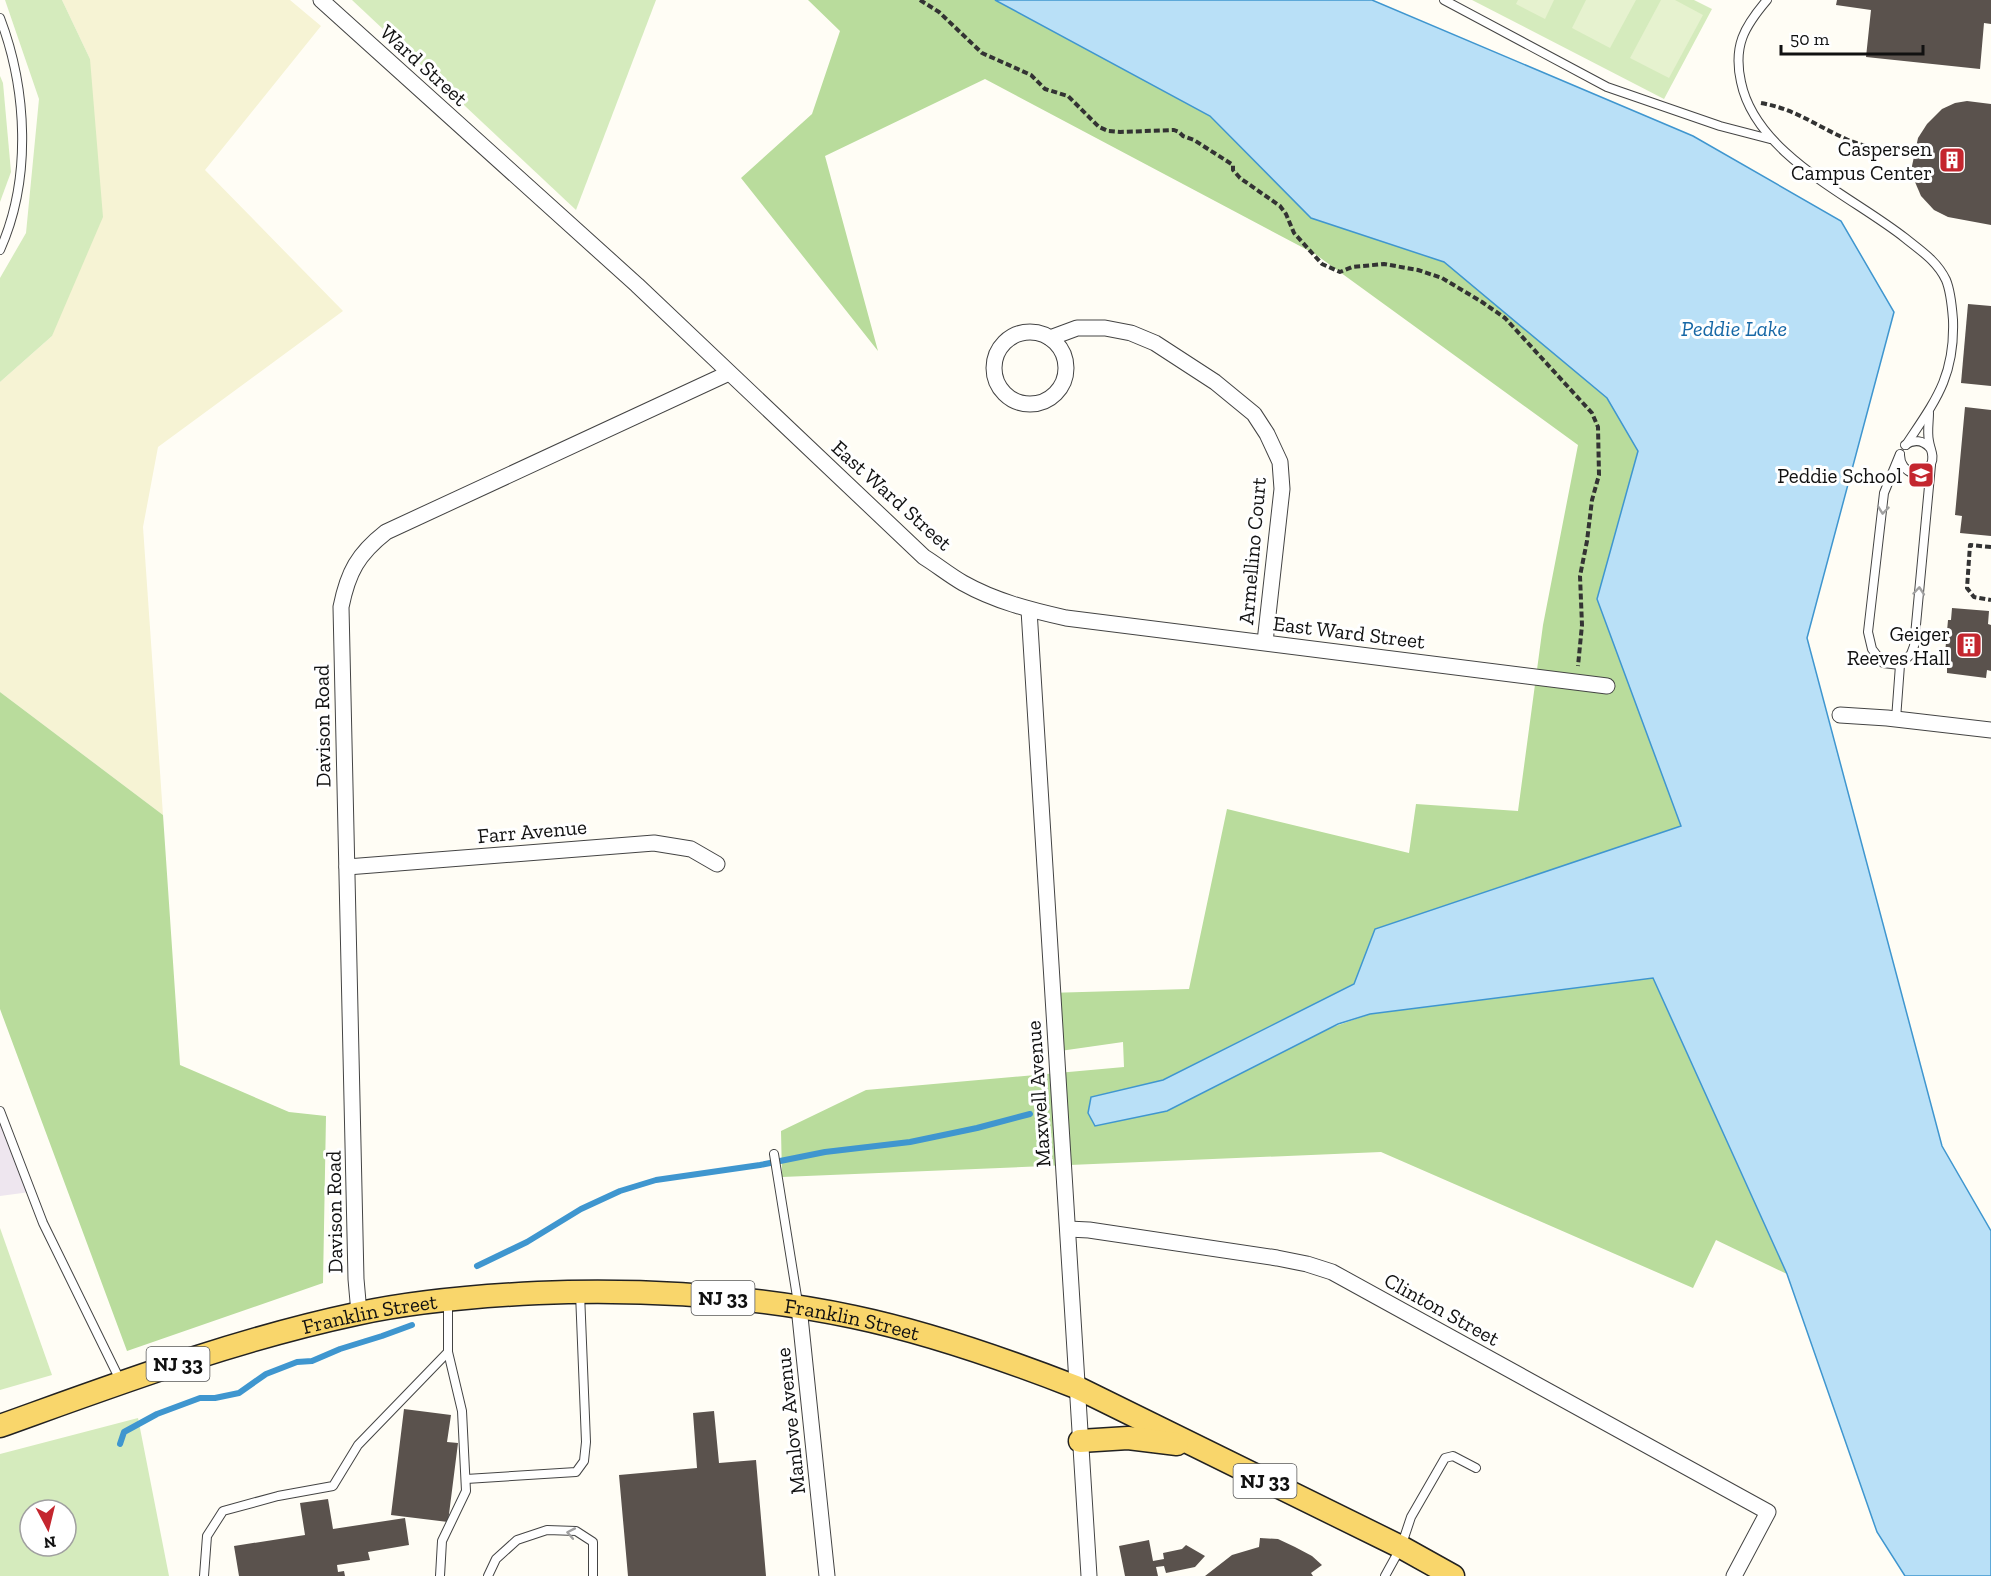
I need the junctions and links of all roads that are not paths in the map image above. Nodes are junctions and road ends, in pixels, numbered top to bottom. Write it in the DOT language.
graph roads {
  1 [pos="321,0"];
  2 [pos="1444,0"];
  3 [pos="1767,0"];
  4 [pos="0,18"];
  5 [pos="472,137"];
  6 [pos="1772,140"];
  7 [pos="1,246"];
  8 [pos="1050,338"];
  9 [pos="729,374"];
  10 [pos="1929,411"];
  11 [pos="1906,445"];
  12 [pos="1930,448"];
  13 [pos="1900,454"];
  14 [pos="1931,465"];
  15 [pos="1029,610"];
  16 [pos="1265,642"];
  17 [pos="1900,665"];
  18 [pos="1607,686"];
  19 [pos="1840,715"];
  20 [pos="1896,719"];
  21 [pos="1991,730"];
  22 [pos="717,864"];
  23 [pos="347,867"];
  24 [pos="0,1110"];
  25 [pos="774,1154"];
  26 [pos="1068,1229"];
  27 [pos="580,1292"];
  28 [pos="448,1300"];
  29 [pos="799,1307"];
  30 [pos="359,1313"];
  31 [pos="448,1352"];
  32 [pos="121,1382"];
  33 [pos="1076,1387"];
  34 [pos="0,1426"];
  35 [pos="1080,1441"];
  36 [pos="1197,1447"];
  37 [pos="1476,1468"];
  38 [pos="466,1479"];
  39 [pos="1401,1547"];
  40 [pos="204,1576"];
  41 [pos="440,1576"];
  42 [pos="488,1576"];
  43 [pos="593,1576"];
  44 [pos="827,1576"];
  45 [pos="1089,1576"];
  46 [pos="1384,1576"];
  47 [pos="1452,1576"];
  48 [pos="1734,1576"];
  1 -- 5 [label="street, Ward Street"];
  2 -- 6 [label="lane"];
  3 -- 6 [label="lane"];
  4 -- 7 [label="lane"];
  5 -- 9 [label="street, East Ward Street"];
  6 -- 10 [label="lane"];
  8 -- 8 [label="street, Armellino Court"];
  8 -- 16 [label="street, Armellino Court"];
  9 -- 15 [label="street, East Ward Street"];
  9 -- 23 [label="street, Davison Road"];
  10 -- 11 [label="lane"];
  10 -- 12 [label="lane"];
  11 -- 12 [label="lane"];
  11 -- 13 [label="lane"];
  12 -- 14 [label="lane"];
  13 -- 14 [label="lane"];
  13 -- 17 [label="lane, one-way"];
  17 -- 14 [label="lane, one-way"];
  15 -- 16 [label="street, East Ward Street"];
  15 -- 26 [label="street, Maxwell Avenue"];
  16 -- 18 [label="street, East Ward Street"];
  17 -- 20 [label="lane"];
  19 -- 20 [label="street"];
  20 -- 21 [label="street"];
  22 -- 23 [label="street, Farr Avenue"];
  23 -- 30 [label="street, Davison Road"];
  24 -- 32 [label="lane"];
  25 -- 29 [label="lane, Manlove Avenue"];
  26 -- 33 [label="street, Maxwell Avenue"];
  26 -- 48 [label="street, Clinton Street"];
  27 -- 28 [label="main road, Franklin Street / NJ 33"];
  27 -- 29 [label="main road, Franklin Street / NJ 33"];
  27 -- 38 [label="lane"];
  28 -- 30 [label="main road, Franklin Street / NJ 33"];
  28 -- 31 [label="lane"];
  29 -- 33 [label="main road, Franklin Street / NJ 33"];
  29 -- 44 [label="street, Manlove Avenue"];
  30 -- 32 [label="main road, Franklin Street / NJ 33"];
  31 -- 38 [label="lane"];
  31 -- 40 [label="lane"];
  32 -- 34 [label="main road, Franklin Street / NJ 33"];
  33 -- 35 [label="street, Maxwell Avenue"];
  33 -- 36 [label="main road, Franklin Street / NJ 33"];
  35 -- 36 [label="main road"];
  35 -- 45 [label="street, Maxwell Avenue"];
  36 -- 39 [label="main road, Franklin Street / NJ 33"];
  37 -- 39 [label="lane"];
  38 -- 41 [label="lane"];
  39 -- 46 [label="lane"];
  39 -- 47 [label="main road, Franklin Street / NJ 33"];
  43 -- 42 [label="lane, one-way"];
}
